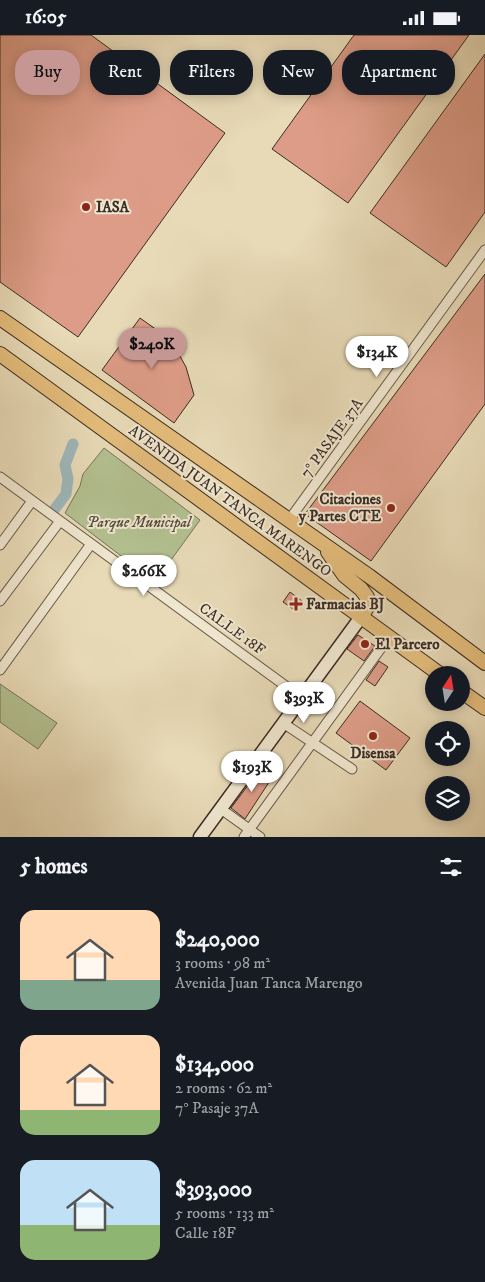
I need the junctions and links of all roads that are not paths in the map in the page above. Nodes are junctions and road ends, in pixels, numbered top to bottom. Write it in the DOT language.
graph roads {
  1 [pos="485,250"];
  2 [pos="0,318"];
  3 [pos="0,354"];
  4 [pos="0,477"];
  5 [pos="32,501"];
  6 [pos="289,520"];
  7 [pos="60,521"];
  8 [pos="90,543"];
  9 [pos="323,544"];
  10 [pos="0,545"];
  11 [pos="0,601"];
  12 [pos="361,617"];
  13 [pos="389,637"];
  14 [pos="485,663"];
  15 [pos="428,666"];
  16 [pos="0,670"];
  17 [pos="302,697"];
  18 [pos="470,697"];
  19 [pos="485,708"];
  20 [pos="283,723"];
  21 [pos="312,744"];
  22 [pos="352,769"];
  23 [pos="221,809"];
  24 [pos="247,833"];
  25 [pos="200,837"];
  26 [pos="260,837"];
  1 -- 6 [label="street, 7° PASAJE 37A"];
  2 -- 6 [label="main road, AVENIDA JUAN TANCA MARENGO"];
  3 -- 12 [label="main road, AVENIDA JUAN TANCA MARENGO"];
  4 -- 5 [label="street, CALLE 18F"];
  5 -- 7 [label="street, CALLE 18F"];
  5 -- 10 [label="street"];
  6 -- 9 [label="main road, AVENIDA JUAN TANCA MARENGO"];
  7 -- 8 [label="street, CALLE 18F"];
  7 -- 11 [label="street"];
  8 -- 16 [label="street"];
  8 -- 17 [label="street, CALLE 18F"];
  9 -- 12 [label="main road"];
  9 -- 14 [label="main road, AVENIDA JUAN TANCA MARENGO"];
  12 -- 13 [label="main road, AVENIDA JUAN TANCA MARENGO"];
  12 -- 17 [label="street"];
  13 -- 15 [label="main road, AVENIDA JUAN TANCA MARENGO"];
  13 -- 21 [label="street"];
  17 -- 20 [label="street"];
  18 -- 19 [label="main road"];
  20 -- 21 [label="street"];
  20 -- 23 [label="street"];
  21 -- 22 [label="street"];
  21 -- 24 [label="street"];
  23 -- 24 [label="street"];
  23 -- 25 [label="street"];
  24 -- 26 [label="street"];
}
